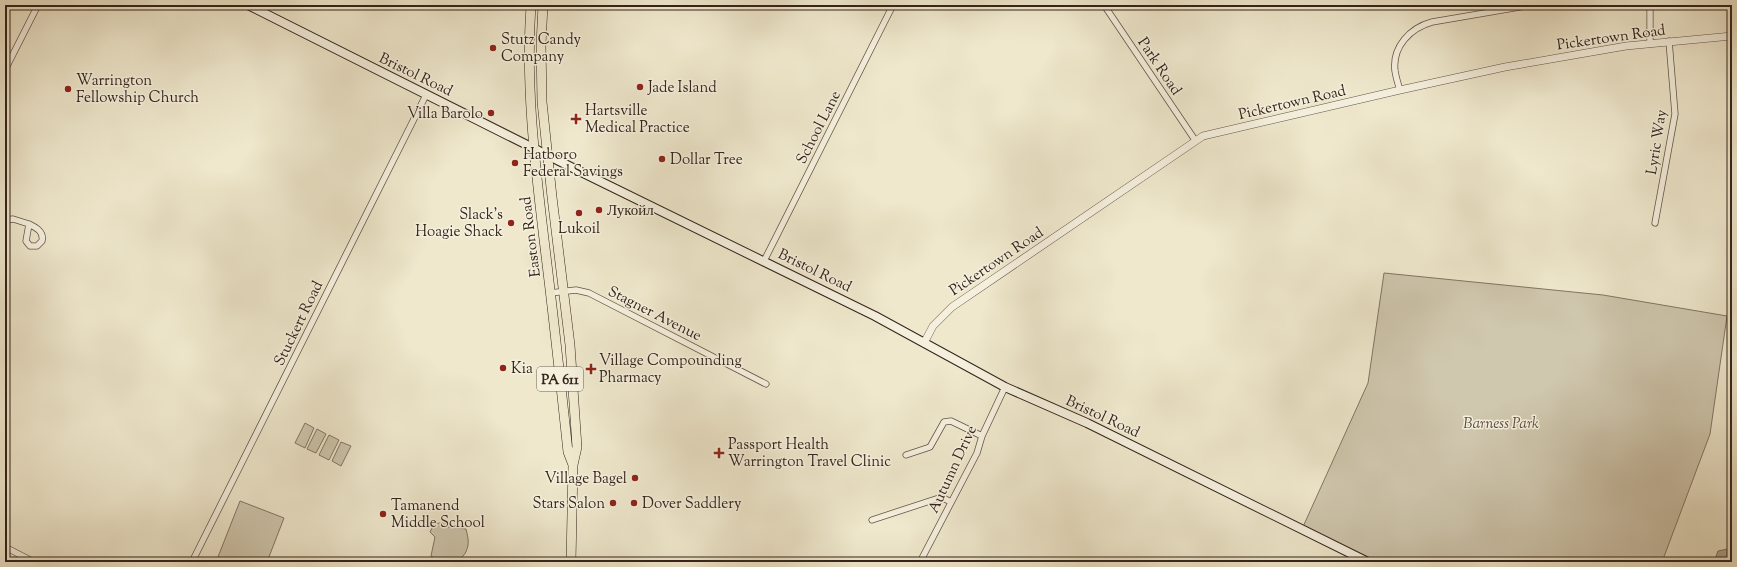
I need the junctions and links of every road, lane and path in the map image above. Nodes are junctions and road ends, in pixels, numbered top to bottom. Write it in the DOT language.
graph roads {
  1 [pos="38,5"];
  2 [pos="248,5"];
  3 [pos="531,5"];
  4 [pos="543,5"];
  5 [pos="893,5"];
  6 [pos="1104,5"];
  7 [pos="1532,5"];
  8 [pos="1650,5"];
  9 [pos="1732,36"];
  10 [pos="1669,41"];
  11 [pos="1650,43"];
  12 [pos="5,70"];
  13 [pos="1400,90"];
  14 [pos="426,95"];
  15 [pos="1195,140"];
  16 [pos="534,149"];
  17 [pos="547,155"];
  18 [pos="5,220"];
  19 [pos="1655,223"];
  20 [pos="29,224"];
  21 [pos="764,261"];
  22 [pos="563,291"];
  23 [pos="550,293"];
  24 [pos="924,343"];
  25 [pos="766,384"];
  26 [pos="1006,387"];
  27 [pos="982,436"];
  28 [pos="906,455"];
  29 [pos="573,465"];
  30 [pos="951,502"];
  31 [pos="872,520"];
  32 [pos="5,547"];
  33 [pos="34,562"];
  34 [pos="192,562"];
  35 [pos="570,562"];
  36 [pos="920,562"];
  37 [pos="1368,562"];
  1 -- 12 [label="street"];
  2 -- 14 [label="main road, Bristol Road"];
  3 -- 16 [label="highway, Easton Road / PA 611"];
  4 -- 17 [label="highway, Easton Road / PA 611"];
  5 -- 21 [label="street, School Lane"];
  6 -- 15 [label="street, Park Road"];
  7 -- 13 [label="street"];
  8 -- 11 [label="street"];
  9 -- 10 [label="street, Pickertown Road"];
  10 -- 11 [label="street, Pickertown Road"];
  10 -- 19 [label="street, Lyric Way"];
  11 -- 13 [label="street, Pickertown Road"];
  13 -- 15 [label="street, Pickertown Road"];
  14 -- 16 [label="main road, Bristol Road"];
  14 -- 34 [label="street, Stuckert Road"];
  15 -- 24 [label="street, Pickertown Road"];
  16 -- 17 [label="main road, Bristol Road"];
  16 -- 23 [label="highway, Easton Road / PA 611"];
  17 -- 21 [label="main road, Bristol Road"];
  17 -- 22 [label="highway, Easton Road / PA 611"];
  18 -- 20 [label="street"];
  21 -- 24 [label="main road, Bristol Road"];
  22 -- 23 [label="street, Stagner Avenue"];
  22 -- 25 [label="street, Stagner Avenue"];
  22 -- 29 [label="highway, Easton Road / PA 611"];
  23 -- 29 [label="highway, Easton Road / PA 611"];
  24 -- 26 [label="main road, Bristol Road"];
  26 -- 27 [label="street, Autumn Drive"];
  26 -- 37 [label="main road, Bristol Road"];
  27 -- 28 [label="street"];
  27 -- 30 [label="street, Autumn Drive"];
  29 -- 35 [label="highway, Easton Road / PA 611"];
  30 -- 31 [label="street"];
  30 -- 36 [label="street, Autumn Drive"];
  32 -- 33 [label="street"];
}
